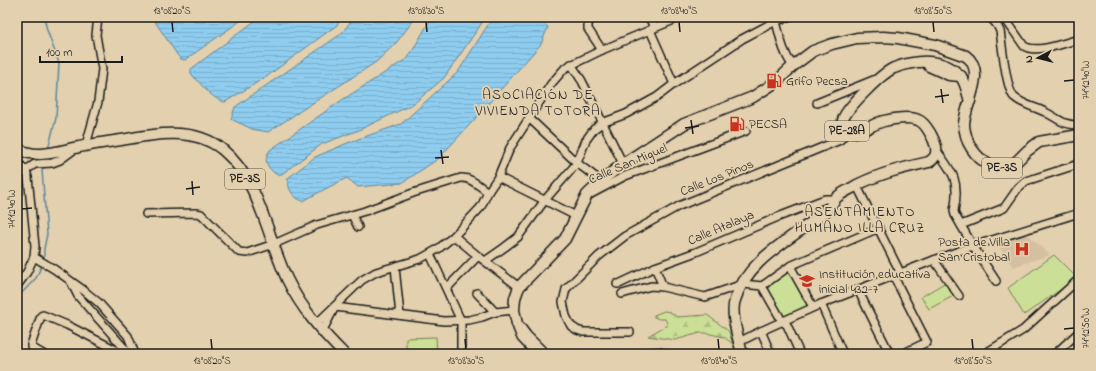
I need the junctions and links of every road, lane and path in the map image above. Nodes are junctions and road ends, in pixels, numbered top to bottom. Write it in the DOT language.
graph roads {
  1 [pos="98,17"];
  2 [pos="594,17"];
  3 [pos="648,17"];
  4 [pos="681,17"];
  5 [pos="790,17"];
  6 [pos="990,17"];
  7 [pos="1004,17"];
  8 [pos="776,19"];
  9 [pos="652,28"];
  10 [pos="1079,39"];
  11 [pos="602,50"];
  12 [pos="970,59"];
  13 [pos="571,64"];
  14 [pos="793,66"];
  15 [pos="882,76"];
  16 [pos="961,76"];
  17 [pos="674,84"];
  18 [pos="970,101"];
  19 [pos="817,103"];
  20 [pos="529,118"];
  21 [pos="602,123"];
  22 [pos="1079,125"];
  23 [pos="746,131"];
  24 [pos="848,131"];
  25 [pos="1079,135"];
  26 [pos="82,146"];
  27 [pos="17,148"];
  28 [pos="936,150"];
  29 [pos="37,159"];
  30 [pos="17,160"];
  31 [pos="577,163"];
  32 [pos="623,164"];
  33 [pos="1079,164"];
  34 [pos="26,171"];
  35 [pos="17,176"];
  36 [pos="498,177"];
  37 [pos="601,181"];
  38 [pos="857,186"];
  39 [pos="488,192"];
  40 [pos="587,195"];
  41 [pos="836,199"];
  42 [pos="545,200"];
  43 [pos="1079,213"];
  44 [pos="146,214"];
  45 [pos="352,215"];
  46 [pos="576,216"];
  47 [pos="961,225"];
  48 [pos="358,227"];
  49 [pos="879,228"];
  50 [pos="454,236"];
  51 [pos="274,244"];
  52 [pos="973,246"];
  53 [pos="430,254"];
  54 [pos="478,256"];
  55 [pos="34,258"];
  56 [pos="934,260"];
  57 [pos="485,261"];
  58 [pos="790,266"];
  59 [pos="395,267"];
  60 [pos="655,267"];
  61 [pos="897,275"];
  62 [pos="1079,279"];
  63 [pos="71,281"];
  64 [pos="996,281"];
  65 [pos="617,284"];
  66 [pos="742,284"];
  67 [pos="17,286"];
  68 [pos="762,286"];
  69 [pos="519,287"];
  70 [pos="663,287"];
  71 [pos="447,288"];
  72 [pos="858,290"];
  73 [pos="477,293"];
  74 [pos="622,294"];
  75 [pos="959,296"];
  76 [pos="821,304"];
  77 [pos="335,307"];
  78 [pos="813,307"];
  79 [pos="514,310"];
  80 [pos="495,312"];
  81 [pos="400,315"];
  82 [pos="461,321"];
  83 [pos="782,321"];
  84 [pos="316,324"];
  85 [pos="760,330"];
  86 [pos="322,332"];
  87 [pos="630,332"];
  88 [pos="1079,332"];
  89 [pos="739,342"];
  90 [pos="534,349"];
  91 [pos="43,354"];
  92 [pos="124,354"];
  93 [pos="128,354"];
  94 [pos="135,354"];
  95 [pos="344,354"];
  96 [pos="461,354"];
  97 [pos="544,354"];
  98 [pos="742,354"];
  99 [pos="771,354"];
  100 [pos="800,354"];
  101 [pos="843,354"];
  102 [pos="890,354"];
  103 [pos="902,354"];
  104 [pos="984,354"];
  105 [pos="1055,354"];
  1 -- 26 [label="street"];
  2 -- 11 [label="street"];
  3 -- 9 [label="street"];
  4 -- 9 [label="street"];
  5 -- 8 [label="street"];
  6 -- 22 [label="street"];
  7 -- 10 [label="street"];
  8 -- 14 [label="street"];
  8 -- 17 [label="street"];
  9 -- 11 [label="street"];
  9 -- 17 [label="street"];
  11 -- 13 [label="street"];
  12 -- 14 [label="highway"];
  12 -- 16 [label="highway"];
  12 -- 18 [label="highway, PE-3S"];
  13 -- 20 [label="street"];
  13 -- 21 [label="street"];
  14 -- 32 [label="highway"];
  15 -- 16 [label="highway, PE-28A"];
  15 -- 19 [label="street"];
  15 -- 24 [label="highway, PE-28A"];
  16 -- 18 [label="highway"];
  17 -- 21 [label="street"];
  18 -- 25 [label="highway, PE-3S"];
  20 -- 31 [label="street"];
  20 -- 36 [label="street"];
  21 -- 31 [label="street"];
  21 -- 32 [label="street"];
  23 -- 40 [label="street, Calle San Miguel"];
  24 -- 28 [label="highway, PE-28A"];
  24 -- 87 [label="street, Calle Los Pinos"];
  26 -- 29 [label="highway, PE-3S"];
  26 -- 29 [label="street"];
  26 -- 51 [label="highway, PE-3S"];
  27 -- 29 [label="highway, PE-3S"];
  28 -- 38 [label="highway"];
  28 -- 47 [label="street"];
  29 -- 34 [label="street"];
  30 -- 34 [label="street"];
  31 -- 37 [label="street"];
  31 -- 42 [label="street"];
  32 -- 37 [label="highway"];
  33 -- 47 [label="street"];
  34 -- 35 [label="street"];
  34 -- 55 [label="street"];
  36 -- 39 [label="street"];
  36 -- 42 [label="street"];
  37 -- 40 [label="highway"];
  38 -- 41 [label="highway"];
  38 -- 49 [label="street"];
  39 -- 45 [label="street"];
  39 -- 50 [label="street"];
  40 -- 46 [label="highway"];
  41 -- 60 [label="street, Calle Atalaya"];
  41 -- 66 [label="highway"];
  42 -- 46 [label="street"];
  42 -- 57 [label="street"];
  43 -- 52 [label="street"];
  44 -- 51 [label="street"];
  45 -- 48 [label="street"];
  45 -- 51 [label="street"];
  46 -- 69 [label="highway"];
  47 -- 52 [label="street"];
  49 -- 58 [label="street"];
  49 -- 61 [label="street"];
  50 -- 53 [label="street"];
  50 -- 54 [label="street"];
  51 -- 84 [label="highway, PE-3S"];
  52 -- 56 [label="street"];
  52 -- 64 [label="street"];
  53 -- 59 [label="street"];
  53 -- 71 [label="street"];
  54 -- 57 [label="street"];
  54 -- 71 [label="street"];
  55 -- 63 [label="street"];
  55 -- 67 [label="street"];
  56 -- 61 [label="street"];
  56 -- 75 [label="street"];
  57 -- 69 [label="street"];
  58 -- 68 [label="street"];
  58 -- 78 [label="street"];
  59 -- 77 [label="street"];
  59 -- 81 [label="street"];
  60 -- 65 [label="street, Calle Atalaya"];
  60 -- 70 [label="street"];
  61 -- 72 [label="street"];
  61 -- 103 [label="street"];
  62 -- 104 [label="street"];
  63 -- 93 [label="street"];
  63 -- 94 [label="street"];
  66 -- 68 [label="street"];
  66 -- 70 [label="street"];
  66 -- 89 [label="highway"];
  68 -- 83 [label="street"];
  69 -- 79 [label="highway"];
  70 -- 74 [label="street"];
  71 -- 82 [label="street"];
  72 -- 76 [label="street"];
  72 -- 102 [label="street"];
  73 -- 80 [label="street"];
  76 -- 78 [label="street"];
  76 -- 101 [label="street"];
  77 -- 81 [label="street"];
  77 -- 84 [label="street"];
  77 -- 86 [label="street"];
  78 -- 83 [label="street"];
  79 -- 80 [label="street"];
  79 -- 90 [label="highway"];
  80 -- 82 [label="street"];
  81 -- 82 [label="street"];
  82 -- 96 [label="street"];
  83 -- 85 [label="street"];
  83 -- 100 [label="street"];
  84 -- 86 [label="highway, PE-3S"];
  85 -- 89 [label="street"];
  85 -- 99 [label="street"];
  86 -- 95 [label="highway, PE-3S"];
  88 -- 105 [label="street"];
  89 -- 98 [label="highway"];
  90 -- 97 [label="highway"];
  91 -- 92 [label="street"];
}
